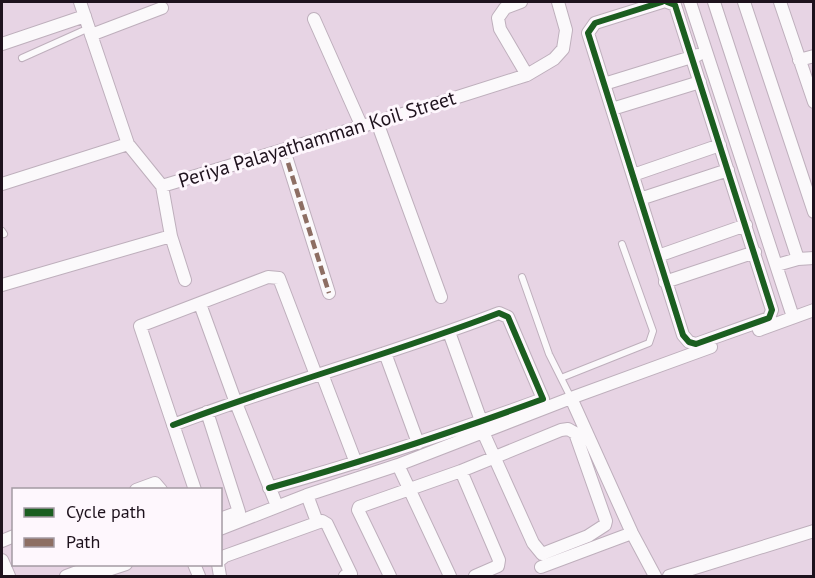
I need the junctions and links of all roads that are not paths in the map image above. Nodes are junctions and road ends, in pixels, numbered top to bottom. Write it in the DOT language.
graph roads {
  1 [pos="80,2"];
  2 [pos="521,2"];
  3 [pos="558,2"];
  4 [pos="662,2"];
  5 [pos="667,2"];
  6 [pos="690,2"];
  7 [pos="714,2"];
  8 [pos="744,2"];
  9 [pos="780,2"];
  10 [pos="162,8"];
  11 [pos="314,19"];
  12 [pos="88,26"];
  13 [pos="2,44"];
  14 [pos="707,52"];
  15 [pos="813,56"];
  16 [pos="692,57"];
  17 [pos="22,58"];
  18 [pos="799,60"];
  19 [pos="526,75"];
  20 [pos="700,82"];
  21 [pos="604,84"];
  22 [pos="813,102"];
  23 [pos="612,109"];
  24 [pos="376,122"];
  25 [pos="362,127"];
  26 [pos="128,144"];
  27 [pos="720,145"];
  28 [pos="284,150"];
  29 [pos="728,170"];
  30 [pos="633,175"];
  31 [pos="2,184"];
  32 [pos="162,186"];
  33 [pos="640,199"];
  34 [pos="813,212"];
  35 [pos="748,231"];
  36 [pos="766,232"];
  37 [pos="171,236"];
  38 [pos="622,244"];
  39 [pos="755,252"];
  40 [pos="658,256"];
  41 [pos="813,258"];
  42 [pos="798,259"];
  43 [pos="777,265"];
  44 [pos="522,277"];
  45 [pos="185,280"];
  46 [pos="665,282"];
  47 [pos="2,285"];
  48 [pos="329,293"];
  49 [pos="441,297"];
  50 [pos="200,304"];
  51 [pos="813,310"];
  52 [pos="793,317"];
  53 [pos="449,332"];
  54 [pos="385,353"];
  55 [pos="319,374"];
  56 [pos="561,378"];
  57 [pos="571,398"];
  58 [pos="236,404"];
  59 [pos="207,412"];
  60 [pos="173,425"];
  61 [pos="483,429"];
  62 [pos="418,443"];
  63 [pos="493,459"];
  64 [pos="356,463"];
  65 [pos="398,465"];
  66 [pos="461,471"];
  67 [pos="139,488"];
  68 [pos="160,488"];
  69 [pos="195,488"];
  70 [pos="269,488"];
  71 [pos="409,491"];
  72 [pos="307,495"];
  73 [pos="277,506"];
  74 [pos="222,518"];
  75 [pos="317,522"];
  76 [pos="222,529"];
  77 [pos="813,531"];
  78 [pos="632,533"];
  79 [pos="222,558"];
  80 [pos="2,560"];
  81 [pos="114,566"];
  82 [pos="541,567"];
  83 [pos="97,569"];
  84 [pos="9,576"];
  85 [pos="66,576"];
  86 [pos="350,576"];
  87 [pos="390,576"];
  88 [pos="450,576"];
  89 [pos="475,576"];
  90 [pos="654,576"];
  91 [pos="669,576"];
  1 -- 12 [label="street"];
  2 -- 19 [label="street"];
  3 -- 19 [label="street, Periya Palayathamman Koil Street"];
  4 -- 21 [label="street"];
  5 -- 16 [label="street"];
  6 -- 14 [label="street"];
  7 -- 42 [label="street"];
  8 -- 34 [label="street"];
  9 -- 18 [label="street"];
  10 -- 12 [label="street"];
  11 -- 25 [label="street"];
  12 -- 13 [label="street"];
  12 -- 17 [label="lane"];
  12 -- 26 [label="street"];
  14 -- 16 [label="street"];
  14 -- 36 [label="street"];
  15 -- 18 [label="street"];
  16 -- 20 [label="street"];
  16 -- 21 [label="street"];
  18 -- 22 [label="street"];
  19 -- 24 [label="street, Periya Palayathamman Koil Street"];
  20 -- 23 [label="street"];
  20 -- 27 [label="street"];
  21 -- 23 [label="street"];
  23 -- 30 [label="street"];
  24 -- 25 [label="street, Periya Palayathamman Koil Street"];
  24 -- 49 [label="street"];
  25 -- 28 [label="street, Periya Palayathamman Koil Street"];
  26 -- 31 [label="street"];
  26 -- 32 [label="street, Periya Palayathamman Koil Street"];
  27 -- 29 [label="street"];
  27 -- 30 [label="street"];
  28 -- 32 [label="street, Periya Palayathamman Koil Street"];
  28 -- 48 [label="street"];
  29 -- 33 [label="street"];
  29 -- 35 [label="street"];
  30 -- 33 [label="street"];
  32 -- 37 [label="street"];
  33 -- 40 [label="street"];
  35 -- 36 [label="street"];
  35 -- 39 [label="street"];
  35 -- 40 [label="street"];
  36 -- 43 [label="street"];
  37 -- 45 [label="street"];
  37 -- 47 [label="street"];
  38 -- 56 [label="lane"];
  39 -- 46 [label="street"];
  39 -- 46 [label="street"];
  40 -- 46 [label="street"];
  41 -- 42 [label="street"];
  42 -- 43 [label="street"];
  43 -- 52 [label="street"];
  44 -- 56 [label="lane"];
  50 -- 55 [label="street"];
  50 -- 58 [label="street"];
  50 -- 60 [label="street"];
  51 -- 52 [label="street"];
  52 -- 57 [label="street"];
  53 -- 54 [label="street"];
  53 -- 61 [label="street"];
  53 -- 61 [label="street"];
  54 -- 55 [label="street"];
  54 -- 62 [label="street"];
  55 -- 58 [label="street"];
  55 -- 64 [label="street"];
  56 -- 57 [label="lane"];
  57 -- 61 [label="street"];
  57 -- 78 [label="street"];
  58 -- 59 [label="street"];
  58 -- 70 [label="street"];
  59 -- 60 [label="street"];
  59 -- 74 [label="street"];
  60 -- 69 [label="street"];
  61 -- 62 [label="street"];
  61 -- 63 [label="street"];
  61 -- 65 [label="street"];
  62 -- 64 [label="street"];
  63 -- 63 [label="street"];
  63 -- 66 [label="street"];
  64 -- 70 [label="street"];
  65 -- 71 [label="street"];
  65 -- 72 [label="street"];
  66 -- 71 [label="street"];
  66 -- 89 [label="street"];
  67 -- 68 [label="street"];
  70 -- 73 [label="street"];
  71 -- 87 [label="street"];
  71 -- 88 [label="street"];
  72 -- 73 [label="street"];
  72 -- 75 [label="street"];
  73 -- 76 [label="street"];
  75 -- 79 [label="street"];
  75 -- 86 [label="street"];
  77 -- 91 [label="street"];
  78 -- 82 [label="street"];
  78 -- 90 [label="street"];
  80 -- 84 [label="street"];
  81 -- 83 [label="street"];
  83 -- 85 [label="street"];
}
